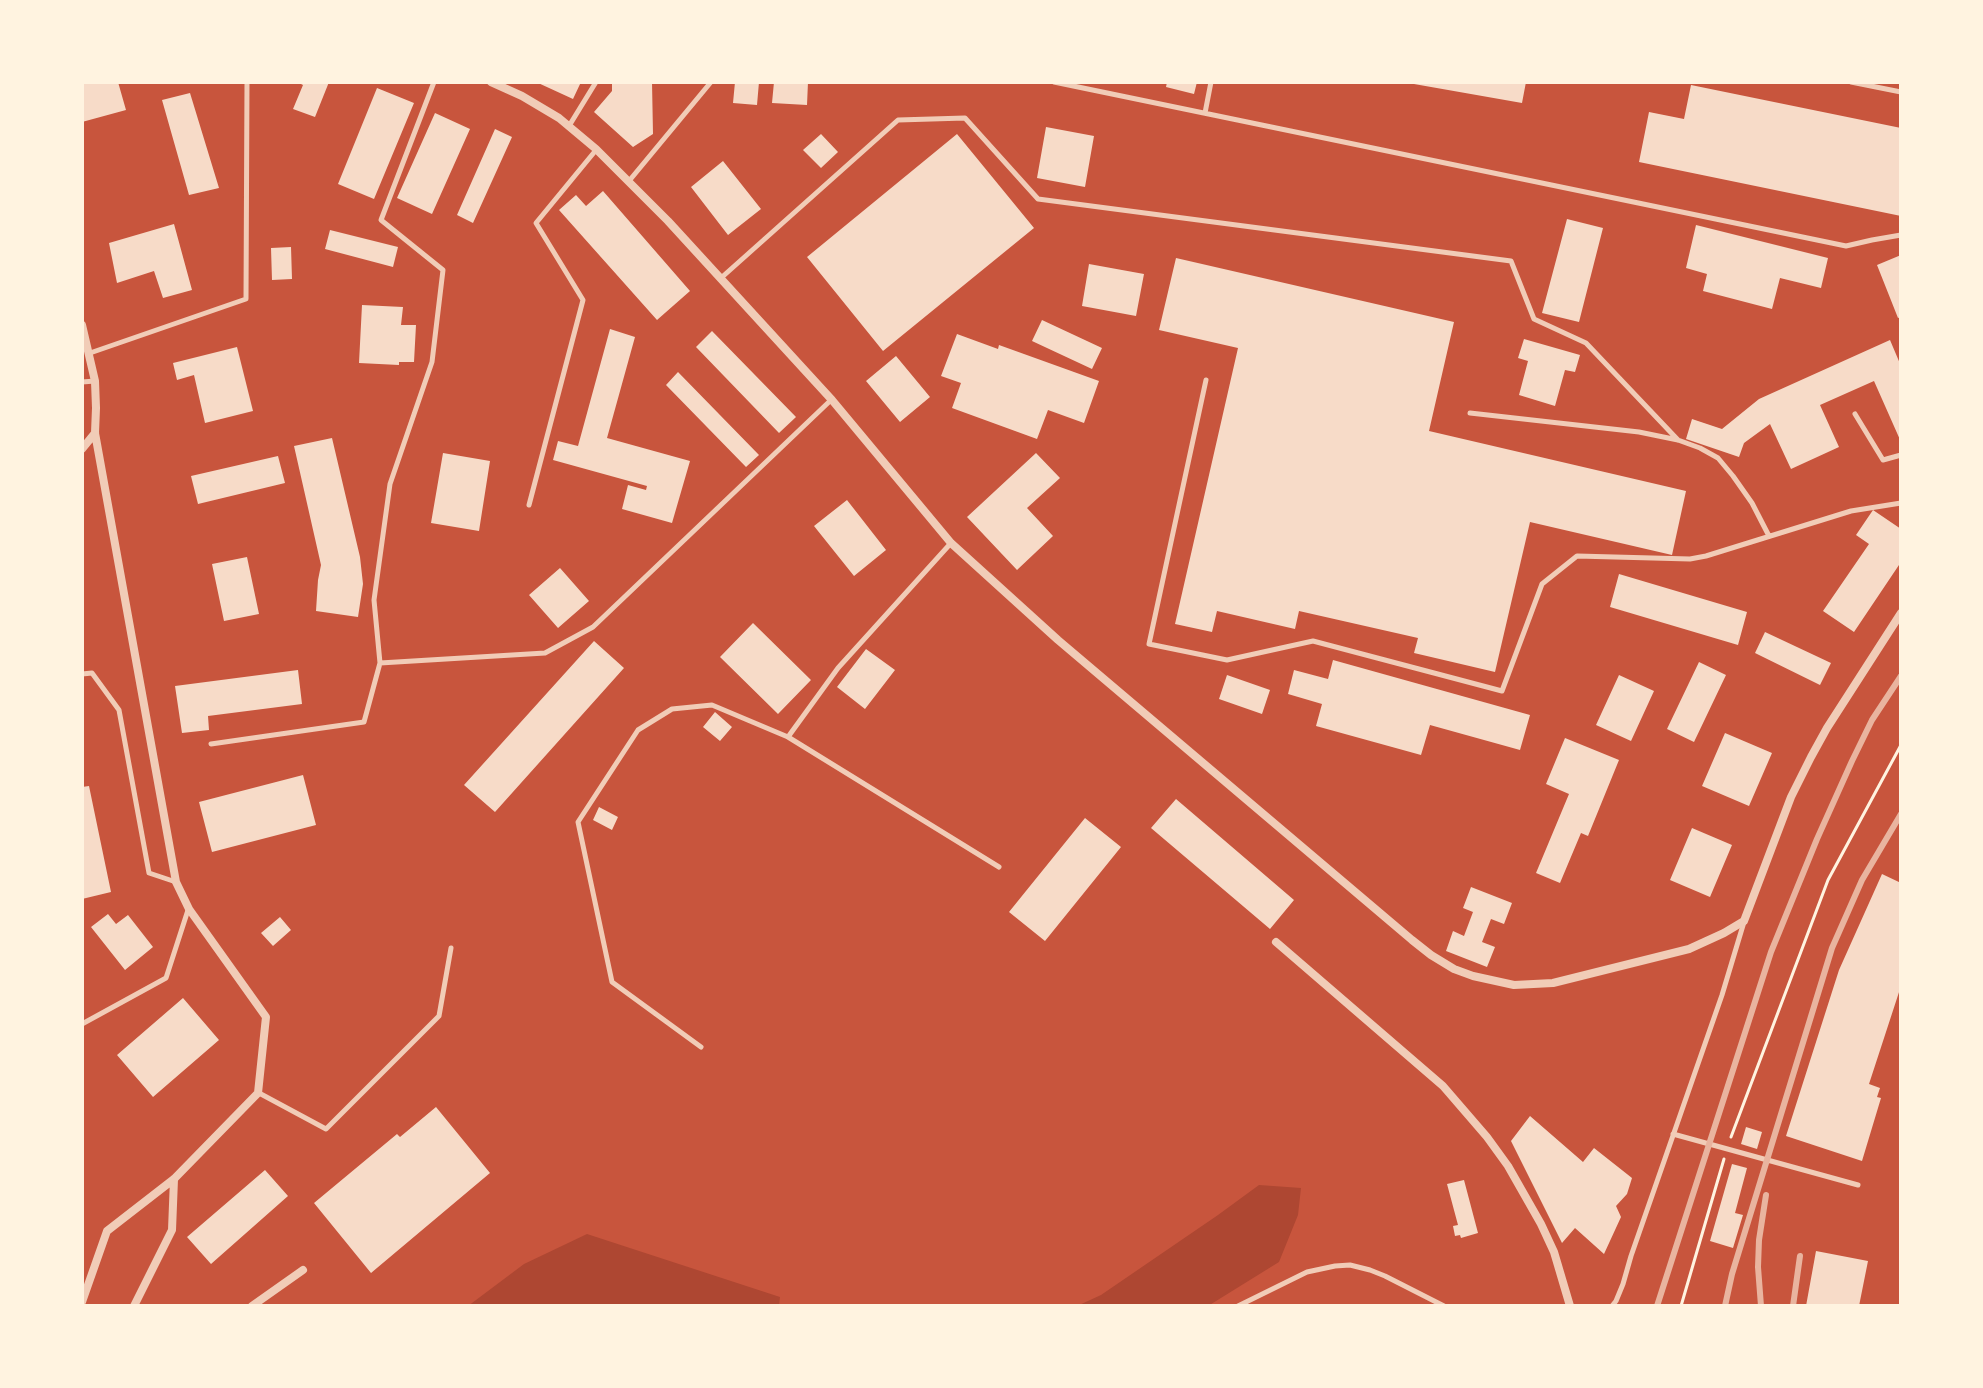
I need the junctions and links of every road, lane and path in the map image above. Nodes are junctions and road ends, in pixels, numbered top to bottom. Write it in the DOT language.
graph roads {
  1 [pos="247,82"];
  2 [pos="434,82"];
  3 [pos="491,82"];
  4 [pos="596,82"];
  5 [pos="711,82"];
  6 [pos="1054,82"];
  7 [pos="1211,82"];
  8 [pos="1851,82"];
  9 [pos="1901,92"];
  10 [pos="1205,113"];
  11 [pos="569,126"];
  12 [pos="596,149"];
  13 [pos="629,181"];
  14 [pos="1901,235"];
  15 [pos="721,278"];
  16 [pos="82,325"];
  17 [pos="89,354"];
  18 [pos="1206,380"];
  19 [pos="95,381"];
  20 [pos="82,382"];
  21 [pos="832,400"];
  22 [pos="1470,413"];
  23 [pos="1855,414"];
  24 [pos="95,433"];
  25 [pos="1678,440"];
  26 [pos="82,449"];
  27 [pos="1901,455"];
  28 [pos="1901,503"];
  29 [pos="529,505"];
  30 [pos="1769,536"];
  31 [pos="951,543"];
  32 [pos="1901,613"];
  33 [pos="380,663"];
  34 [pos="82,674"];
  35 [pos="788,737"];
  36 [pos="211,744"];
  37 [pos="1901,745"];
  38 [pos="999,867"];
  39 [pos="176,882"];
  40 [pos="189,909"];
  41 [pos="1744,921"];
  42 [pos="1276,942"];
  43 [pos="451,948"];
  44 [pos="82,1024"];
  45 [pos="701,1047"];
  46 [pos="258,1093"];
  47 [pos="1673,1134"];
  48 [pos="1727,1149"];
  49 [pos="174,1179"];
  50 [pos="1858,1185"];
  51 [pos="303,1270"];
  52 [pos="82,1302"];
  53 [pos="134,1306"];
  54 [pos="252,1306"];
  55 [pos="1238,1306"];
  56 [pos="1444,1306"];
  57 [pos="1570,1306"];
  58 [pos="1612,1306"];
  59 [pos="1681,1306"];
  1 -- 17 [label="lane"];
  2 -- 33 [label="lane"];
  3 -- 11 [label="street"];
  4 -- 11 [label="lane"];
  5 -- 13 [label="lane"];
  6 -- 10 [label="lane"];
  7 -- 10 [label="lane"];
  8 -- 9 [label="lane"];
  10 -- 14 [label="lane"];
  11 -- 12 [label="street"];
  12 -- 13 [label="street"];
  12 -- 29 [label="lane"];
  13 -- 15 [label="street"];
  15 -- 21 [label="street"];
  15 -- 25 [label="lane"];
  16 -- 17 [label="street"];
  17 -- 19 [label="street"];
  18 -- 30 [label="lane"];
  19 -- 20 [label="lane"];
  19 -- 24 [label="street"];
  21 -- 31 [label="street"];
  21 -- 33 [label="lane"];
  22 -- 25 [label="lane"];
  23 -- 27 [label="lane"];
  24 -- 26 [label="street"];
  24 -- 39 [label="street"];
  25 -- 30 [label="lane"];
  28 -- 30 [label="lane"];
  31 -- 35 [label="lane"];
  31 -- 41 [label="street"];
  32 -- 41 [label="street"];
  33 -- 36 [label="lane"];
  34 -- 39 [label="lane"];
  35 -- 38 [label="lane"];
  35 -- 45 [label="lane"];
  37 -- 48 [label="path"];
  39 -- 40 [label="street"];
  40 -- 44 [label="lane"];
  40 -- 46 [label="street"];
  41 -- 47 [label="lane"];
  42 -- 57 [label="street"];
  43 -- 46 [label="lane"];
  46 -- 49 [label="street"];
  47 -- 48 [label="lane"];
  47 -- 58 [label="lane"];
  48 -- 50 [label="lane"];
  48 -- 59 [label="path"];
  49 -- 52 [label="street"];
  49 -- 53 [label="street"];
  51 -- 54 [label="street"];
  55 -- 56 [label="lane"];
}
